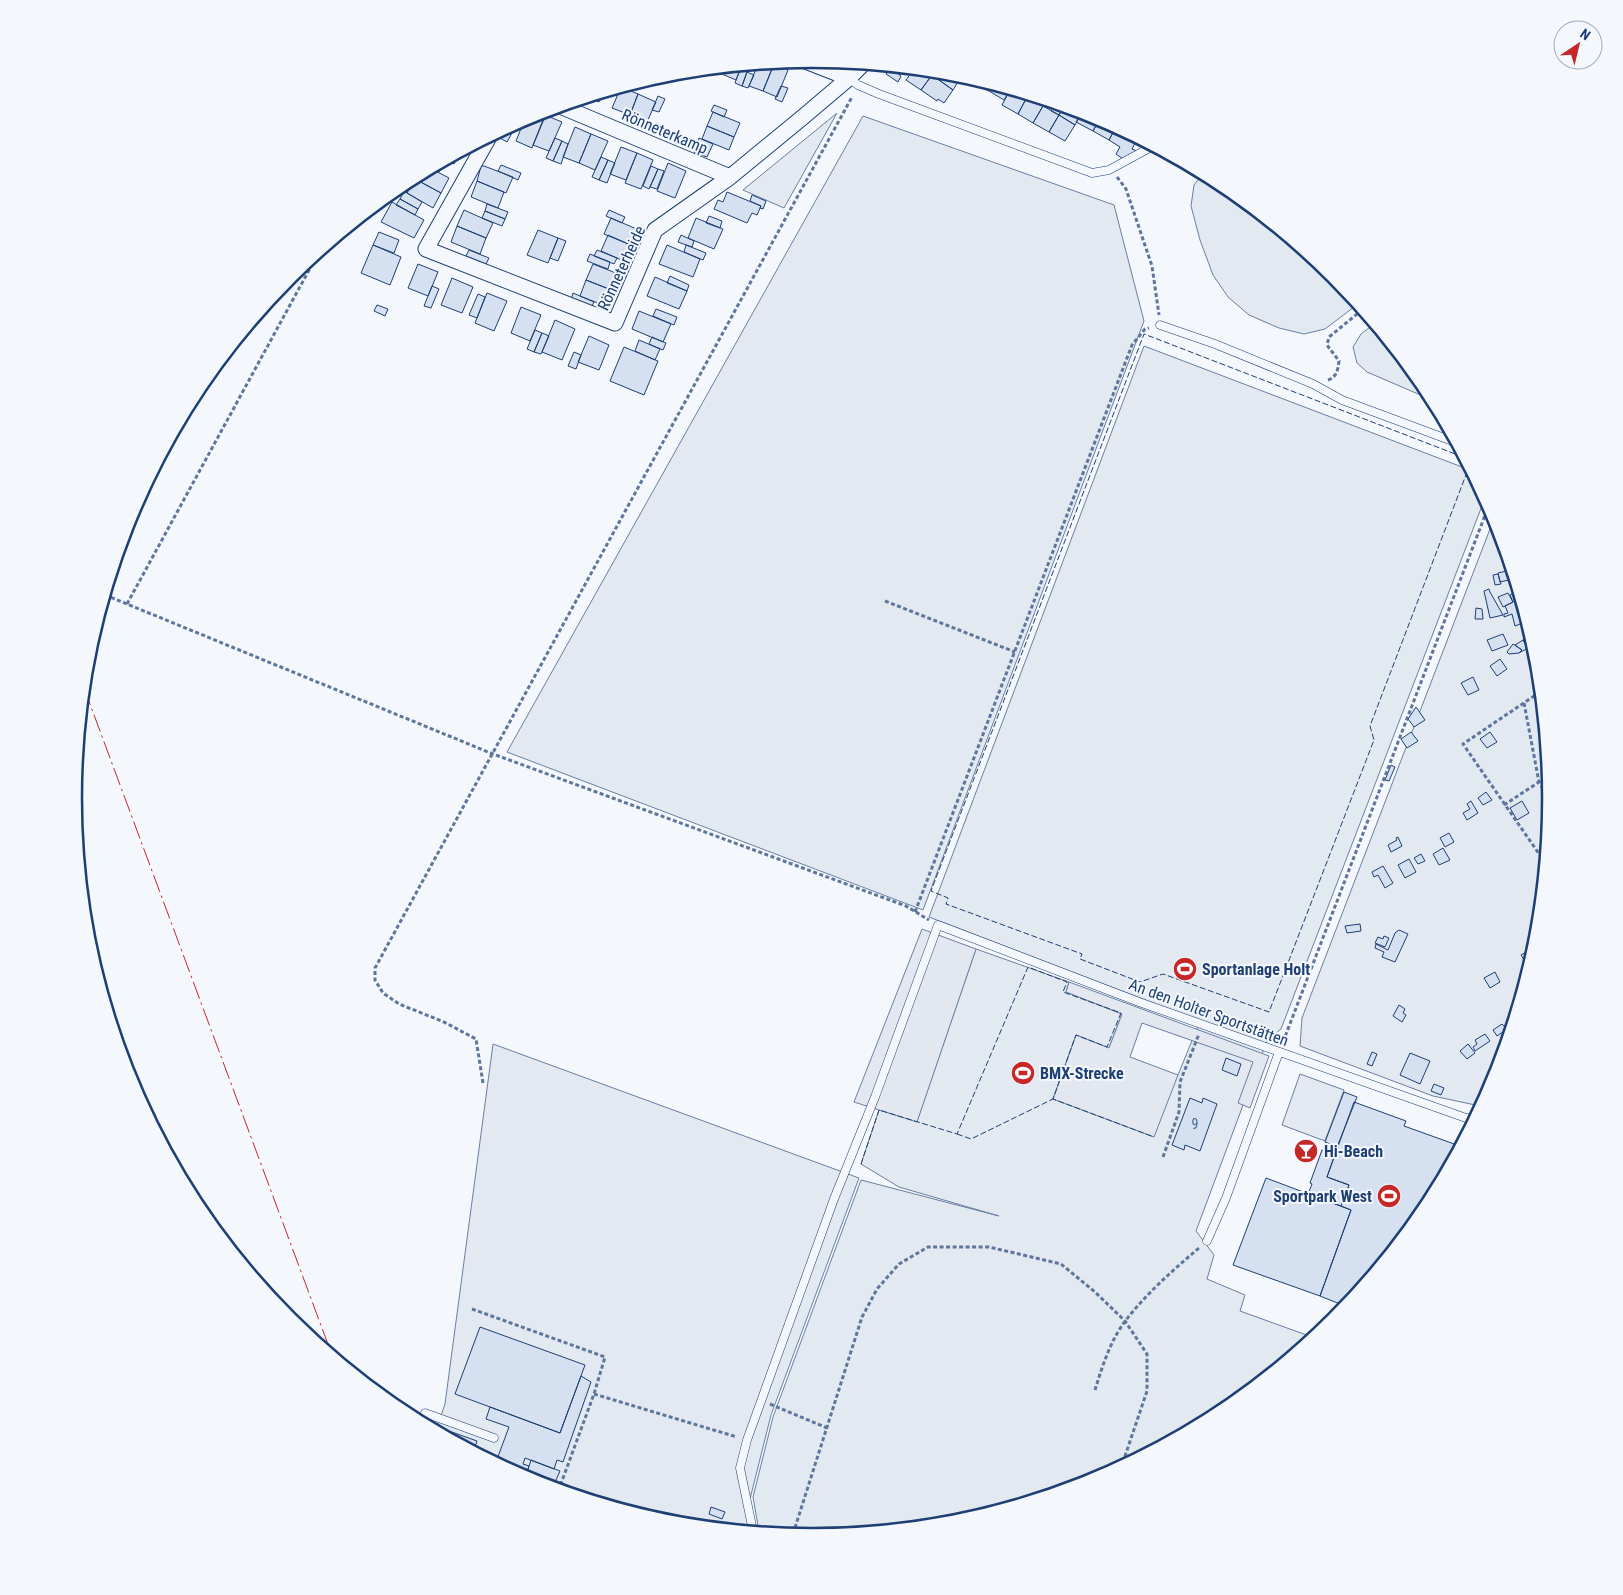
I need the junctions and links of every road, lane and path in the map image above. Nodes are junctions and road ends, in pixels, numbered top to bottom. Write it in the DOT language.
graph roads {
  1 [pos="822,68"];
  2 [pos="860,69"];
  3 [pos="854,82"];
  4 [pos="568,109"];
  5 [pos="485,145"];
  6 [pos="1146,150"];
  7 [pos="1109,170"];
  8 [pos="730,177"];
  9 [pos="311,266"];
  10 [pos="1358,314"];
  11 [pos="1160,325"];
  12 [pos="1313,384"];
  13 [pos="1447,439"];
  14 [pos="1485,516"];
  15 [pos="110,597"];
  16 [pos="885,601"];
  17 [pos="127,604"];
  18 [pos="1015,652"];
  19 [pos="1534,696"];
  20 [pos="1524,702"];
  21 [pos="493,754"];
  22 [pos="1539,782"];
  23 [pos="1542,786"];
  24 [pos="1504,805"];
  25 [pos="1539,854"];
  26 [pos="915,912"];
  27 [pos="938,925"];
  28 [pos="1203,1024"];
  29 [pos="1279,1052"];
  30 [pos="483,1083"];
  31 [pos="1467,1118"];
  32 [pos="1163,1157"];
  33 [pos="1207,1241"];
  34 [pos="472,1309"];
  35 [pos="1125,1321"];
  36 [pos="1095,1390"];
  37 [pos="594,1394"];
  38 [pos="760,1400"];
  39 [pos="425,1413"];
  40 [pos="827,1428"];
  41 [pos="494,1438"];
  42 [pos="747,1440"];
  43 [pos="1125,1456"];
  44 [pos="561,1483"];
  45 [pos="753,1525"];
  46 [pos="795,1527"];
  1 -- 3 [label="street"];
  2 -- 3 [label="street, Rönneterheide"];
  3 -- 7 [label="lane"];
  3 -- 8 [label="street, Rönneterheide"];
  3 -- 21 [label="path"];
  4 -- 8 [label="street, Rönneterkamp"];
  5 -- 8 [label="street, Rönneterheide"];
  6 -- 7 [label="lane"];
  7 -- 11 [label="path"];
  9 -- 17 [label="path"];
  10 -- 12 [label="path"];
  11 -- 12 [label="lane"];
  11 -- 18 [label="path"];
  12 -- 13 [label="lane"];
  14 -- 29 [label="path"];
  15 -- 17 [label="path"];
  16 -- 18 [label="path"];
  17 -- 21 [label="path"];
  18 -- 26 [label="path"];
  19 -- 20 [label="path"];
  20 -- 22 [label="path"];
  20 -- 24 [label="path"];
  21 -- 26 [label="path"];
  21 -- 30 [label="path"];
  22 -- 23 [label="path"];
  22 -- 24 [label="path"];
  24 -- 25 [label="path"];
  26 -- 27 [label="path"];
  27 -- 28 [label="lane, An den Holter Sportstätten"];
  27 -- 38 [label="lane"];
  28 -- 29 [label="lane, An den Holter Sportstätten"];
  28 -- 32 [label="path"];
  29 -- 31 [label="lane, An den Holter Sportstätten"];
  29 -- 33 [label="lane"];
  33 -- 35 [label="path"];
  34 -- 37 [label="path"];
  35 -- 36 [label="path"];
  35 -- 40 [label="path"];
  35 -- 43 [label="path"];
  37 -- 42 [label="path"];
  37 -- 44 [label="path"];
  38 -- 40 [label="path"];
  38 -- 42 [label="lane"];
  39 -- 41 [label="lane"];
  40 -- 46 [label="path"];
  42 -- 45 [label="lane"];
}
